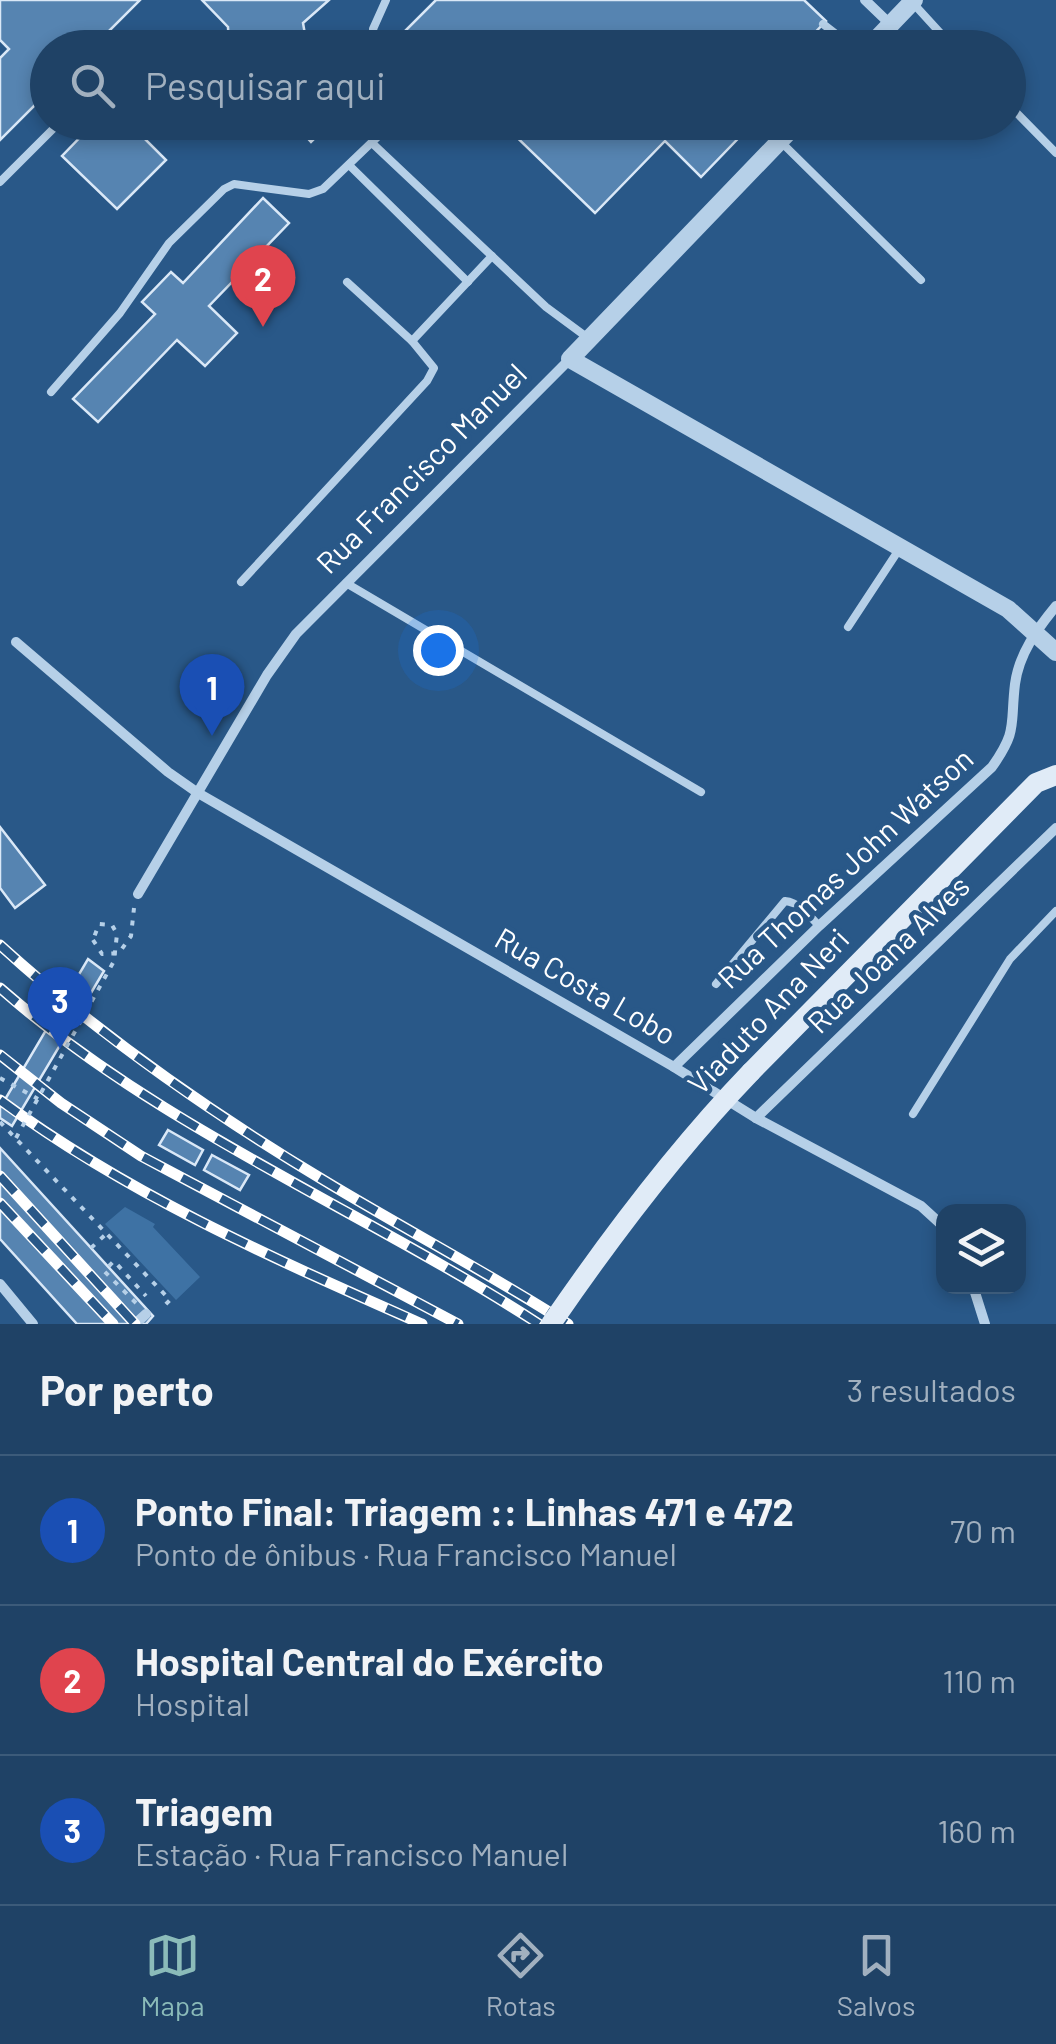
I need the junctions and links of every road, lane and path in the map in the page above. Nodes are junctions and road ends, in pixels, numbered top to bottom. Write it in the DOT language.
graph roads {
  1 [pos="386,0"];
  2 [pos="865,0"];
  3 [pos="913,1"];
  4 [pos="823,24"];
  5 [pos="890,24"];
  6 [pos="374,30"];
  7 [pos="831,30"];
  8 [pos="884,30"];
  9 [pos="938,30"];
  10 [pos="1026,122"];
  11 [pos="42,140"];
  12 [pos="372,142"];
  13 [pos="780,142"];
  14 [pos="1056,153"];
  15 [pos="348,165"];
  16 [pos="0,182"];
  17 [pos="492,256"];
  18 [pos="921,280"];
  19 [pos="348,282"];
  20 [pos="468,282"];
  21 [pos="588,338"];
  22 [pos="412,341"];
  23 [pos="570,359"];
  24 [pos="51,392"];
  25 [pos="900,548"];
  26 [pos="241,582"];
  27 [pos="346,583"];
  28 [pos="1056,606"];
  29 [pos="848,627"];
  30 [pos="1035,631"];
  31 [pos="16,642"];
  32 [pos="1056,652"];
  33 [pos="1056,765"];
  34 [pos="1046,779"];
  35 [pos="701,792"];
  36 [pos="198,793"];
  37 [pos="1056,828"];
  38 [pos="138,894"];
  39 [pos="1056,911"];
  40 [pos="820,926"];
  41 [pos="716,984"];
  42 [pos="42,998"];
  43 [pos="77,1028"];
  44 [pos="674,1067"];
  45 [pos="0,1078"];
  46 [pos="38,1099"];
  47 [pos="913,1114"];
  48 [pos="756,1118"];
  49 [pos="0,1122"];
  50 [pos="16,1138"];
  51 [pos="936,1220"];
  52 [pos="105,1235"];
  53 [pos="91,1248"];
  54 [pos="0,1284"];
  55 [pos="976,1294"];
  56 [pos="148,1299"];
  57 [pos="160,1311"];
  58 [pos="146,1314"];
  59 [pos="32,1324"];
  60 [pos="135,1324"];
  61 [pos="551,1324"];
  62 [pos="985,1324"];
  1 -- 6 [label="lane"];
  2 -- 5 [label="street"];
  3 -- 5 [label="street"];
  3 -- 9 [label="lane"];
  4 -- 7 [label="lane"];
  5 -- 8 [label="street"];
  10 -- 14 [label="lane"];
  11 -- 16 [label="lane"];
  12 -- 15 [label="lane"];
  12 -- 17 [label="lane"];
  13 -- 18 [label="lane"];
  13 -- 21 [label="street, Rua Francisco Manuel"];
  15 -- 20 [label="lane"];
  15 -- 24 [label="lane"];
  17 -- 20 [label="lane"];
  17 -- 21 [label="lane"];
  19 -- 22 [label="lane"];
  20 -- 22 [label="lane"];
  21 -- 23 [label="street, Rua Francisco Manuel"];
  22 -- 26 [label="lane"];
  23 -- 25 [label="street"];
  23 -- 27 [label="street, Rua Francisco Manuel"];
  25 -- 29 [label="lane"];
  25 -- 30 [label="street"];
  27 -- 35 [label="lane"];
  27 -- 36 [label="street, Rua Francisco Manuel"];
  28 -- 30 [label="street, Rua Thomas John Watson"];
  30 -- 32 [label="street"];
  30 -- 40 [label="street, Rua Thomas John Watson"];
  31 -- 36 [label="street, Rua Costa Lobo"];
  33 -- 34 [label="street, Viaduto Ana Neri"];
  34 -- 61 [label="main road, Viaduto Ana Neri, bridge"];
  36 -- 38 [label="street, Rua Francisco Manuel"];
  36 -- 44 [label="street, Rua Costa Lobo"];
  37 -- 48 [label="street, Rua Joana Alves"];
  38 -- 43 [label="path, bridge"];
  39 -- 47 [label="lane"];
  40 -- 41 [label="lane"];
  40 -- 44 [label="street, Rua Thomas John Watson"];
  42 -- 43 [label="path"];
  43 -- 46 [label="path, bridge"];
  44 -- 48 [label="street, Rua Costa Lobo"];
  45 -- 46 [label="path"];
  46 -- 50 [label="path, bridge"];
  48 -- 51 [label="street, Rua Costa Lobo"];
  49 -- 50 [label="path"];
  50 -- 52 [label="path"];
  52 -- 53 [label="path"];
  52 -- 57 [label="path"];
  54 -- 59 [label="street"];
  55 -- 62 [label="street"];
  56 -- 58 [label="path"];
  58 -- 60 [label="street"];
}
